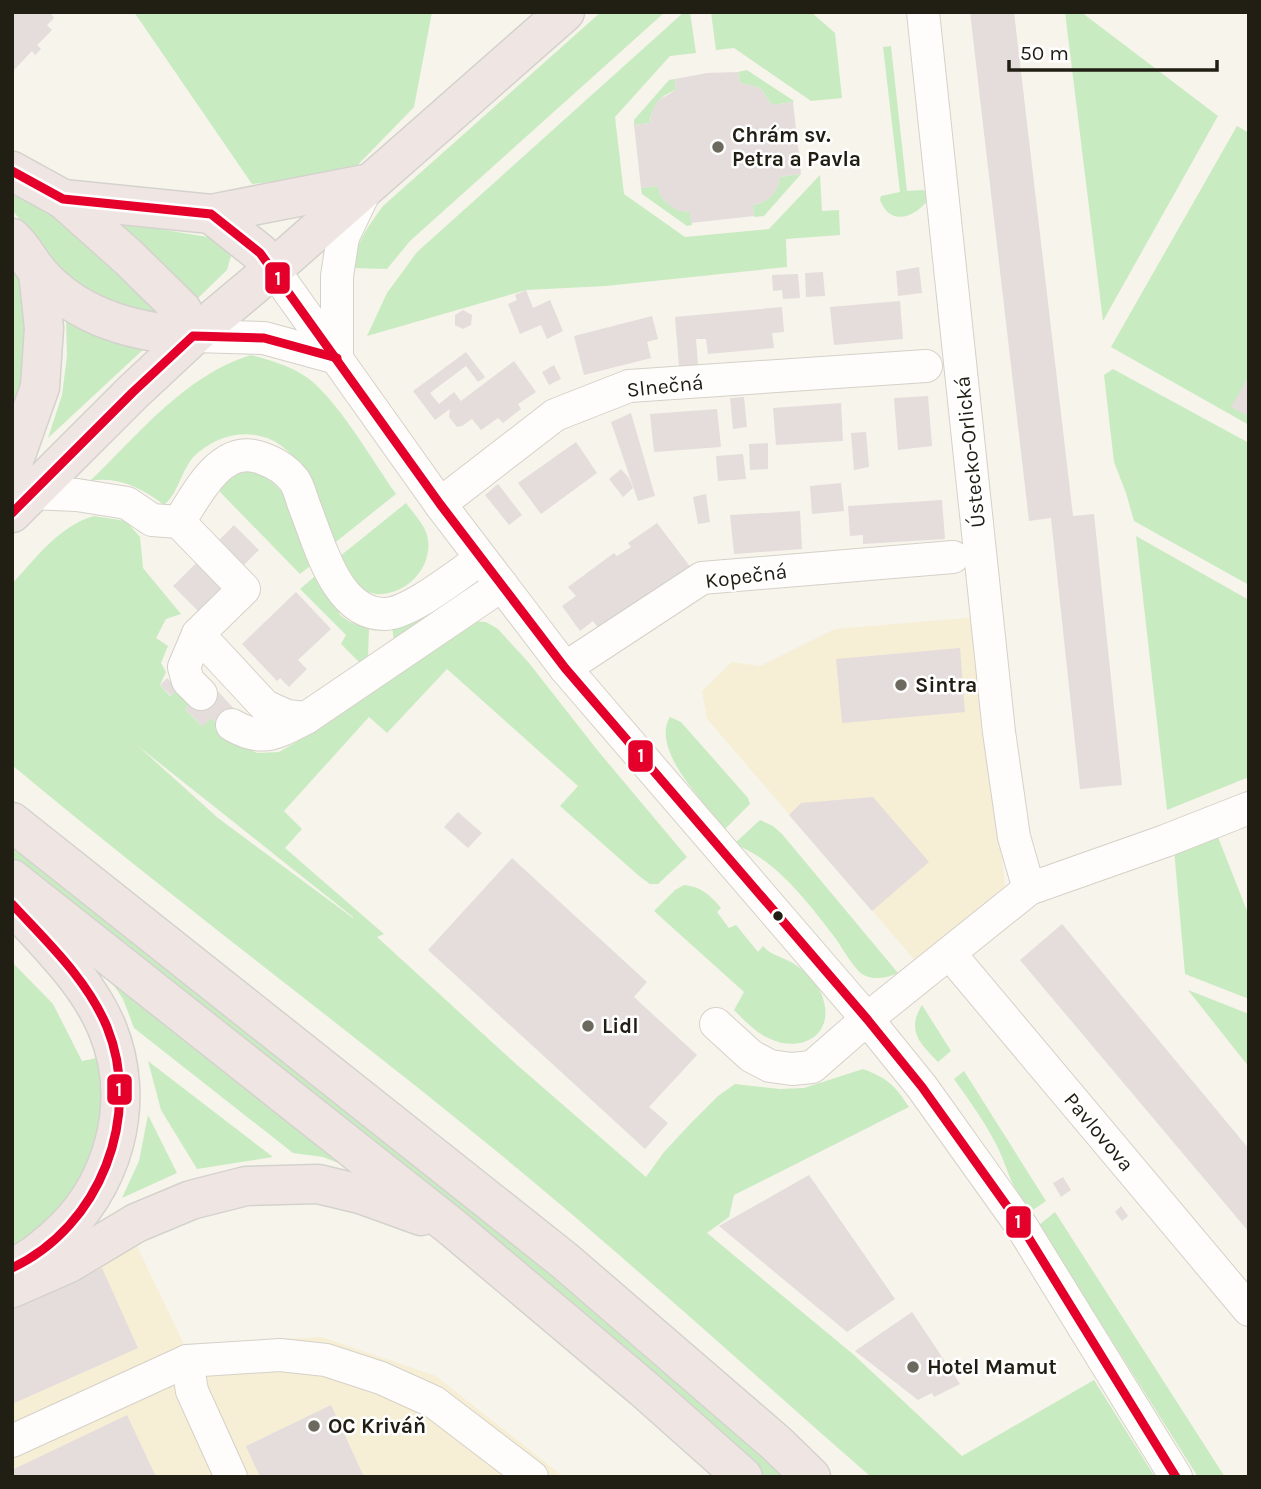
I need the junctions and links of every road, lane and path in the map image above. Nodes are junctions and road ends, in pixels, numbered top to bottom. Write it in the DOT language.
graph roads {
  1 [pos="565,12"];
  2 [pos="923,12"];
  3 [pos="12,171"];
  4 [pos="369,183"];
  5 [pos="63,198"];
  6 [pos="211,214"];
  7 [pos="12,238"];
  8 [pos="273,269"];
  9 [pos="38,272"];
  10 [pos="193,336"];
  11 [pos="337,358"];
  12 [pos="926,366"];
  13 [pos="18,491"];
  14 [pos="440,504"];
  15 [pos="178,522"];
  16 [pos="953,557"];
  17 [pos="481,559"];
  18 [pos="502,585"];
  19 [pos="198,634"];
  20 [pos="565,668"];
  21 [pos="201,694"];
  22 [pos="306,718"];
  23 [pos="232,725"];
  24 [pos="1249,808"];
  25 [pos="12,822"];
  26 [pos="12,879"];
  27 [pos="1029,889"];
  28 [pos="12,904"];
  29 [pos="950,954"];
  30 [pos="867,1019"];
  31 [pos="716,1024"];
  32 [pos="453,1228"];
  33 [pos="12,1268"];
  34 [pos="12,1288"];
  35 [pos="1249,1310"];
  36 [pos="187,1361"];
  37 [pos="12,1441"];
  38 [pos="231,1477"];
  39 [pos="532,1477"];
  40 [pos="744,1477"];
  41 [pos="811,1477"];
  42 [pos="1177,1477"];
  1 -- 4 [label="main road"];
  2 -- 27 [label="street, Ústecko-Orlická"];
  3 -- 5 [label="main road"];
  4 -- 6 [label="main road"];
  4 -- 8 [label="main road"];
  4 -- 11 [label="street"];
  5 -- 6 [label="main road"];
  5 -- 10 [label="main road"];
  6 -- 8 [label="main road"];
  7 -- 9 [label="main road"];
  8 -- 10 [label="main road"];
  8 -- 11 [label="street"];
  9 -- 10 [label="main road"];
  9 -- 13 [label="main road"];
  10 -- 11 [label="street"];
  10 -- 13 [label="main road"];
  11 -- 14 [label="street"];
  12 -- 14 [label="street, Slnečná"];
  13 -- 15 [label="street"];
  14 -- 17 [label="street"];
  15 -- 17 [label="street"];
  15 -- 19 [label="street"];
  16 -- 20 [label="street, Kopečná"];
  17 -- 18 [label="street"];
  18 -- 20 [label="street"];
  18 -- 22 [label="street"];
  19 -- 21 [label="street"];
  19 -- 22 [label="street"];
  20 -- 30 [label="street"];
  22 -- 23 [label="street"];
  24 -- 27 [label="street"];
  25 -- 41 [label="main road"];
  26 -- 32 [label="main road"];
  27 -- 29 [label="street"];
  28 -- 33 [label="main road"];
  29 -- 30 [label="street"];
  29 -- 35 [label="street, Pavlovova"];
  30 -- 31 [label="street"];
  30 -- 42 [label="street"];
  32 -- 34 [label="main road"];
  32 -- 40 [label="main road"];
  36 -- 37 [label="street"];
  36 -- 38 [label="street"];
  36 -- 39 [label="street"];
}
